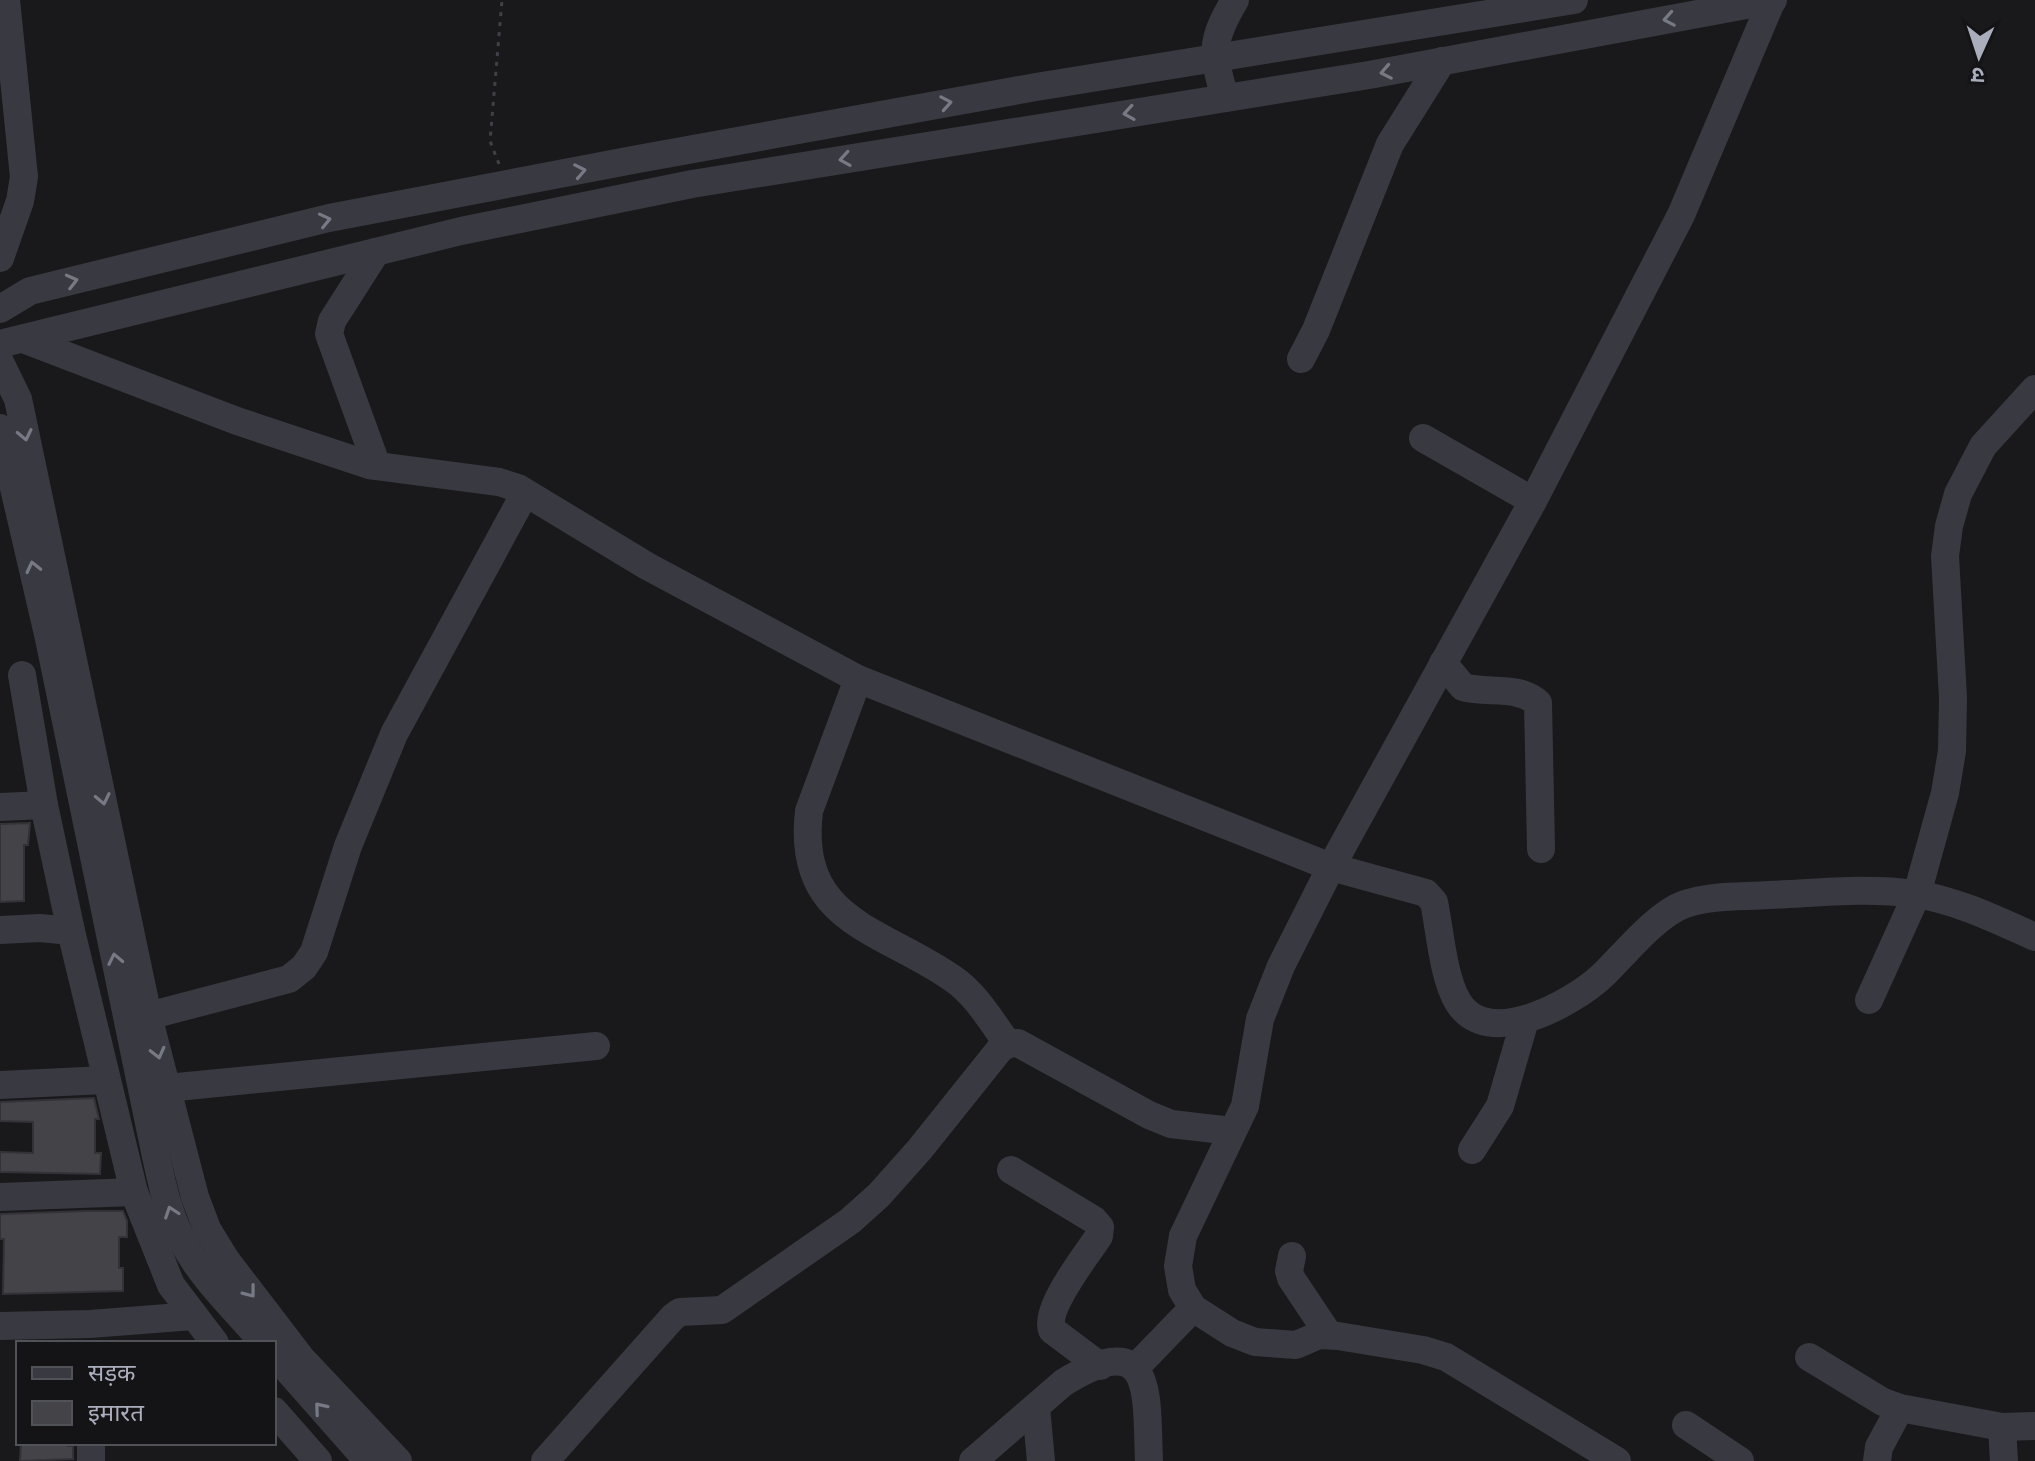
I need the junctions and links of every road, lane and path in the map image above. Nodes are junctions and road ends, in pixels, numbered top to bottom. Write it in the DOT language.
graph roads {
  1 [pos="502,0"];
  2 [pos="1235,0"];
  3 [pos="1574,0"];
  4 [pos="1772,0"];
  5 [pos="5,14"];
  6 [pos="1485,14"];
  7 [pos="1482,54"];
  8 [pos="1214,58"];
  9 [pos="1442,61"];
  10 [pos="1225,98"];
  11 [pos="880,115"];
  12 [pos="11,149"];
  13 [pos="890,152"];
  14 [pos="512,184"];
  15 [pos="471,191"];
  16 [pos="477,228"];
  17 [pos="376,252"];
  18 [pos="0,258"];
  19 [pos="0,309"];
  20 [pos="12,341"];
  21 [pos="1301,359"];
  22 [pos="0,362"];
  23 [pos="2035,389"];
  24 [pos="0,428"];
  25 [pos="1423,438"];
  26 [pos="377,466"];
  27 [pos="525,493"];
  28 [pos="1533,501"];
  29 [pos="1443,663"];
  30 [pos="66,672"];
  31 [pos="11,676"];
  32 [pos="858,679"];
  33 [pos="44,805"];
  34 [pos="0,807"];
  35 [pos="1541,849"];
  36 [pos="1331,867"];
  37 [pos="1917,894"];
  38 [pos="0,930"];
  39 [pos="71,931"];
  40 [pos="2035,937"];
  41 [pos="1869,1000"];
  42 [pos="148,1016"];
  43 [pos="1525,1020"];
  44 [pos="1008,1044"];
  45 [pos="596,1046"];
  46 [pos="105,1080"];
  47 [pos="0,1085"];
  48 [pos="167,1088"];
  49 [pos="1232,1131"];
  50 [pos="1472,1150"];
  51 [pos="1011,1170"];
  52 [pos="134,1192"];
  53 [pos="0,1197"];
  54 [pos="1292,1256"];
  55 [pos="1193,1308"];
  56 [pos="193,1316"];
  57 [pos="0,1326"];
  58 [pos="90,1334"];
  59 [pos="1329,1335"];
  60 [pos="213,1341"];
  61 [pos="262,1341"];
  62 [pos="276,1356"];
  63 [pos="1809,1357"];
  64 [pos="1100,1366"];
  65 [pos="1136,1367"];
  66 [pos="1036,1407"];
  67 [pos="1900,1408"];
  68 [pos="276,1413"];
  69 [pos="1686,1425"];
  70 [pos="2035,1426"];
  71 [pos="2002,1427"];
  72 [pos="318,1461"];
  73 [pos="368,1461"];
  74 [pos="398,1461"];
  75 [pos="545,1461"];
  76 [pos="973,1461"];
  77 [pos="1041,1461"];
  78 [pos="1149,1461"];
  79 [pos="1617,1461"];
  80 [pos="1740,1461"];
  81 [pos="1869,1461"];
  82 [pos="1877,1461"];
  83 [pos="2004,1461"];
  1 -- 14 [label="path"];
  2 -- 8 [label="street"];
  3 -- 6 [label="street"];
  4 -- 7 [label="street, one-way"];
  4 -- 28 [label="street"];
  5 -- 12 [label="street"];
  6 -- 7 [label="street"];
  6 -- 8 [label="street"];
  7 -- 9 [label="street"];
  8 -- 10 [label="street"];
  11 -- 8 [label="street, one-way"];
  9 -- 10 [label="street, one-way"];
  9 -- 21 [label="street"];
  10 -- 13 [label="street, one-way"];
  11 -- 13 [label="street"];
  14 -- 11 [label="street, one-way"];
  12 -- 18 [label="street"];
  13 -- 16 [label="street, one-way"];
  14 -- 15 [label="street"];
  15 -- 16 [label="street"];
  19 -- 15 [label="street, one-way"];
  16 -- 17 [label="street"];
  17 -- 20 [label="street"];
  17 -- 26 [label="street"];
  20 -- 26 [label="street"];
  22 -- 30 [label="street, one-way"];
  23 -- 37 [label="street"];
  30 -- 24 [label="street, one-way"];
  25 -- 28 [label="street"];
  26 -- 27 [label="street"];
  27 -- 32 [label="street"];
  27 -- 42 [label="street"];
  28 -- 29 [label="street"];
  29 -- 35 [label="street"];
  29 -- 36 [label="street"];
  30 -- 31 [label="street"];
  30 -- 42 [label="street, one-way"];
  61 -- 30 [label="street, one-way"];
  31 -- 33 [label="street"];
  32 -- 36 [label="street"];
  32 -- 44 [label="street"];
  33 -- 34 [label="street"];
  33 -- 39 [label="street"];
  36 -- 43 [label="street"];
  36 -- 49 [label="street"];
  37 -- 40 [label="street"];
  37 -- 41 [label="street"];
  37 -- 43 [label="street"];
  38 -- 39 [label="street"];
  39 -- 46 [label="street"];
  42 -- 48 [label="street, one-way"];
  43 -- 50 [label="street"];
  44 -- 49 [label="street"];
  44 -- 75 [label="street"];
  45 -- 48 [label="street"];
  46 -- 47 [label="street"];
  46 -- 52 [label="street"];
  48 -- 74 [label="street, one-way"];
  49 -- 55 [label="street"];
  51 -- 64 [label="street"];
  52 -- 53 [label="street"];
  52 -- 56 [label="street"];
  54 -- 59 [label="street"];
  55 -- 59 [label="street"];
  55 -- 65 [label="street"];
  56 -- 58 [label="street"];
  56 -- 60 [label="street"];
  57 -- 58 [label="street"];
  59 -- 79 [label="street"];
  73 -- 62 [label="street, one-way"];
  63 -- 67 [label="street"];
  64 -- 65 [label="street"];
  64 -- 66 [label="street"];
  65 -- 78 [label="street"];
  66 -- 76 [label="street"];
  66 -- 77 [label="street"];
  67 -- 71 [label="street"];
  67 -- 82 [label="street"];
  68 -- 72 [label="street"];
  69 -- 80 [label="street"];
  70 -- 71 [label="street"];
  71 -- 83 [label="street"];
  81 -- 82 [label="street"];
}
